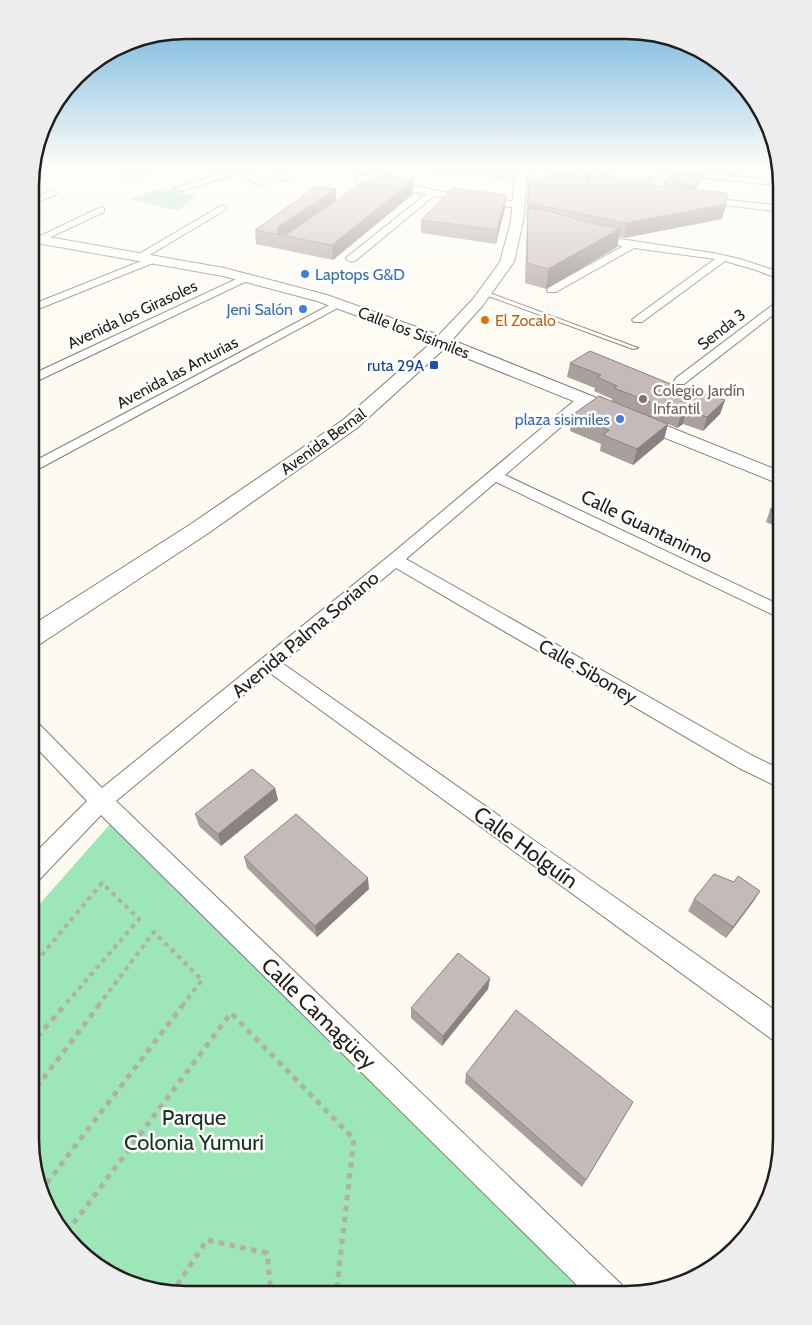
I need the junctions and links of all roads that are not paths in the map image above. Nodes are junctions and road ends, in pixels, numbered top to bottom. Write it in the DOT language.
graph roads {
  1 [pos="56,230"];
  2 [pos="185,230"];
  3 [pos="387,230"];
  4 [pos="518,230"];
  5 [pos="583,236"];
  6 [pos="39,237"];
  7 [pos="39,240"];
  8 [pos="632,245"];
  9 [pos="138,257"];
  10 [pos="723,258"];
  11 [pos="154,259"];
  12 [pos="351,259"];
  13 [pos="773,273"];
  14 [pos="248,277"];
  15 [pos="552,290"];
  16 [pos="485,293"];
  17 [pos="339,303"];
  18 [pos="39,306"];
  19 [pos="773,310"];
  20 [pos="638,320"];
  21 [pos="441,342"];
  22 [pos="635,348"];
  23 [pos="39,376"];
  24 [pos="680,381"];
  25 [pos="585,399"];
  26 [pos="39,465"];
  27 [pos="494,475"];
  28 [pos="773,475"];
  29 [pos="395,560"];
  30 [pos="773,609"];
  31 [pos="39,633"];
  32 [pos="270,664"];
  33 [pos="39,738"];
  34 [pos="773,775"];
  35 [pos="101,801"];
  36 [pos="39,865"];
  37 [pos="773,1025"];
  38 [pos="601,1286"];
  1 -- 6 [label="street"];
  2 -- 9 [label="street"];
  3 -- 12 [label="street"];
  4 -- 16 [label="main road, Avenida Bernal"];
  5 -- 8 [label="street"];
  7 -- 9 [label="main road, Calle los Sisimiles"];
  8 -- 10 [label="street"];
  8 -- 15 [label="street"];
  9 -- 11 [label="main road, Calle los Sisimiles"];
  10 -- 13 [label="street"];
  10 -- 20 [label="street"];
  11 -- 14 [label="main road, Calle los Sisimiles"];
  11 -- 18 [label="street"];
  14 -- 17 [label="main road, Calle los Sisimiles"];
  14 -- 23 [label="street, Avenida los Girasoles"];
  16 -- 21 [label="main road, Avenida Bernal"];
  16 -- 22 [label="lane"];
  17 -- 21 [label="main road, Calle los Sisimiles"];
  17 -- 26 [label="street, Avenida las Anturias"];
  19 -- 24 [label="street, Senda 3"];
  21 -- 25 [label="main road, Calle los Sisimiles"];
  21 -- 31 [label="main road, Avenida Bernal"];
  25 -- 27 [label="street, Avenida Palma Soriano"];
  25 -- 28 [label="main road, Calle los Sisimiles"];
  27 -- 29 [label="street, Avenida Palma Soriano"];
  27 -- 30 [label="street, Calle Guantanimo"];
  29 -- 32 [label="street, Avenida Palma Soriano"];
  29 -- 34 [label="street, Calle Siboney"];
  32 -- 35 [label="street, Avenida Palma Soriano"];
  32 -- 37 [label="street, Calle Holguín"];
  33 -- 35 [label="street, Calle Camagüey"];
  35 -- 36 [label="street, Avenida Palma Soriano"];
  35 -- 38 [label="street, Calle Camagüey"];
}
